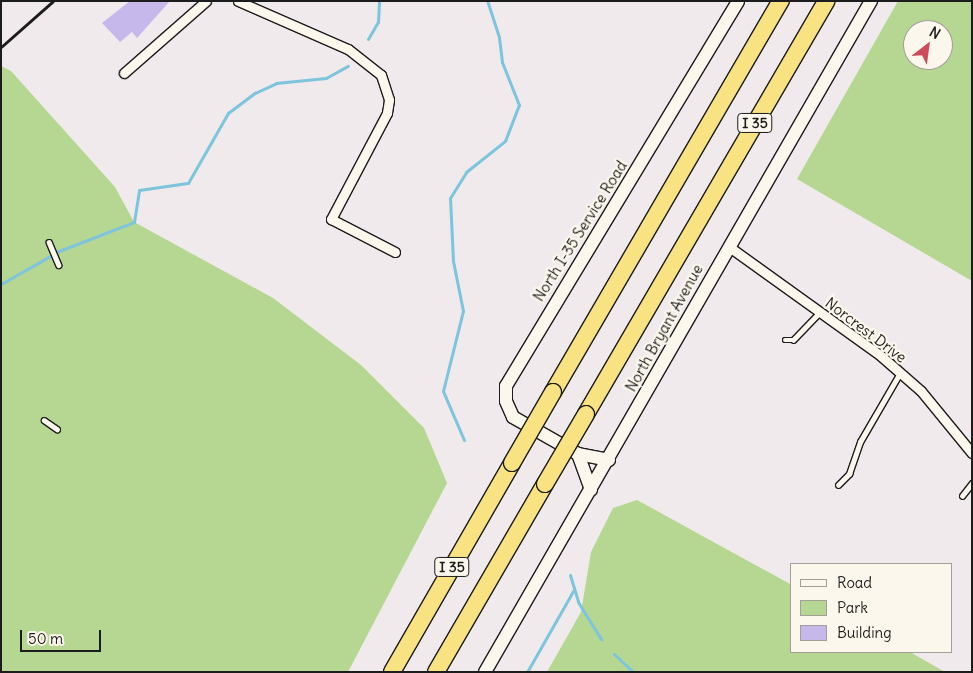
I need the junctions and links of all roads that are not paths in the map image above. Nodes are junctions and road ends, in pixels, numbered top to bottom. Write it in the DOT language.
graph roads {
  1 [pos="206,1"];
  2 [pos="238,1"];
  3 [pos="738,1"];
  4 [pos="781,1"];
  5 [pos="826,1"];
  6 [pos="872,1"];
  7 [pos="124,73"];
  8 [pos="49,242"];
  9 [pos="728,246"];
  10 [pos="395,252"];
  11 [pos="59,265"];
  12 [pos="820,312"];
  13 [pos="785,340"];
  14 [pos="900,373"];
  15 [pos="44,420"];
  16 [pos="57,429"];
  17 [pos="972,453"];
  18 [pos="578,454"];
  19 [pos="609,460"];
  20 [pos="972,483"];
  21 [pos="838,484"];
  22 [pos="591,490"];
  23 [pos="962,496"];
  24 [pos="392,672"];
  25 [pos="436,672"];
  26 [pos="485,672"];
  1 -- 7 [label="street"];
  2 -- 10 [label="street"];
  3 -- 18 [label="main road, North I-35 Service Road"];
  4 -- 24 [label="highway, I 35, bridge"];
  5 -- 25 [label="highway, I 35, bridge"];
  6 -- 9 [label="main road, North Bryant Avenue"];
  8 -- 11 [label="lane"];
  9 -- 12 [label="street, Norcrest Drive"];
  9 -- 19 [label="main road, North Bryant Avenue"];
  12 -- 13 [label="lane"];
  12 -- 14 [label="street, Norcrest Drive"];
  14 -- 17 [label="street, Norcrest Drive"];
  14 -- 21 [label="lane"];
  15 -- 16 [label="lane"];
  18 -- 19 [label="main road, North I-35 Service Road"];
  18 -- 22 [label="main road"];
  19 -- 22 [label="main road, North Bryant Avenue"];
  20 -- 23 [label="lane"];
  22 -- 26 [label="main road, North Bryant Avenue"];
}
